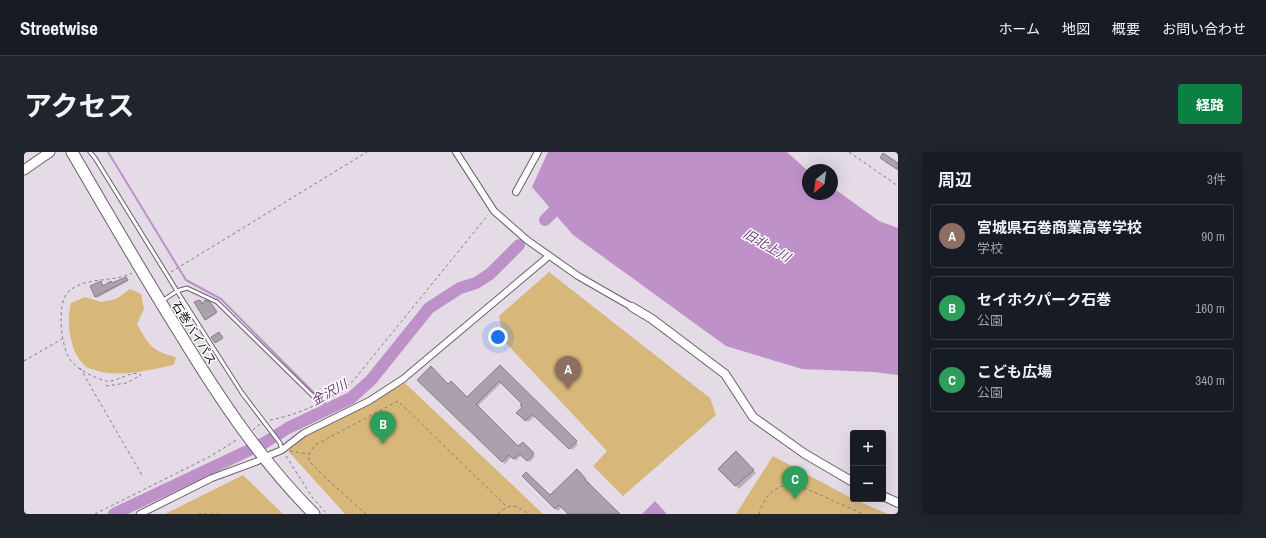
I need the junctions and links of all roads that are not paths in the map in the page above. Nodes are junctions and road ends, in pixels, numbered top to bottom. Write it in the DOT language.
graph roads {
  1 [pos="50,152"];
  2 [pos="72,152"];
  3 [pos="90,152"];
  4 [pos="456,152"];
  5 [pos="538,152"];
  6 [pos="24,170"];
  7 [pos="516,192"];
  8 [pos="549,256"];
  9 [pos="177,291"];
  10 [pos="160,302"];
  11 [pos="632,307"];
  12 [pos="313,396"];
  13 [pos="282,450"];
  14 [pos="261,457"];
  15 [pos="850,480"];
  16 [pos="886,497"];
  17 [pos="898,503"];
  18 [pos="140,514"];
  19 [pos="314,514"];
  1 -- 6 [label="main road"];
  2 -- 10 [label="highway, 石巻バイパス"];
  3 -- 9 [label="lane"];
  4 -- 8 [label="street"];
  5 -- 7 [label="street"];
  8 -- 11 [label="street"];
  8 -- 13 [label="street"];
  9 -- 10 [label="lane"];
  9 -- 12 [label="lane"];
  9 -- 13 [label="lane"];
  10 -- 14 [label="highway, 石巻バイパス"];
  11 -- 15 [label="street"];
  13 -- 14 [label="street"];
  14 -- 18 [label="street"];
  14 -- 19 [label="highway, 石巻バイパス"];
  16 -- 17 [label="street"];
}
